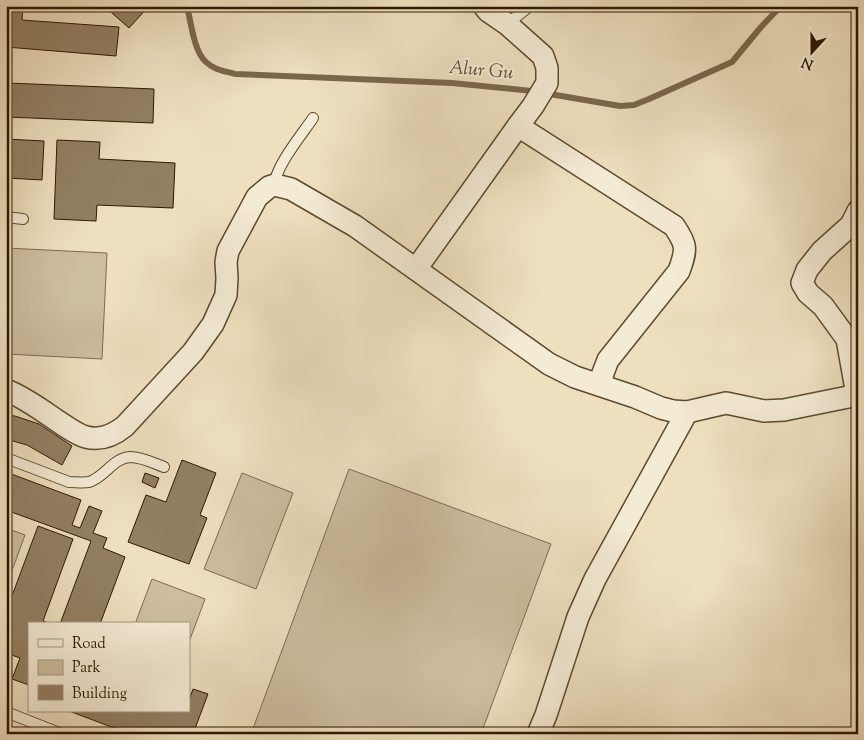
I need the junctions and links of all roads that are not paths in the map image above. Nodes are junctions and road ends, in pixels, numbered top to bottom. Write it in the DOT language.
graph roads {
  1 [pos="484,6"];
  2 [pos="530,6"];
  3 [pos="507,24"];
  4 [pos="313,118"];
  5 [pos="518,126"];
  6 [pos="276,185"];
  7 [pos="858,211"];
  8 [pos="6,217"];
  9 [pos="23,218"];
  10 [pos="416,269"];
  11 [pos="600,385"];
  12 [pos="6,390"];
  13 [pos="857,395"];
  14 [pos="687,412"];
  15 [pos="6,458"];
  16 [pos="164,467"];
  17 [pos="6,712"];
  18 [pos="62,734"];
  19 [pos="538,734"];
  1 -- 3 [label="street"];
  2 -- 3 [label="lane"];
  3 -- 5 [label="street"];
  4 -- 6 [label="lane"];
  5 -- 10 [label="street"];
  5 -- 11 [label="street"];
  6 -- 10 [label="street"];
  6 -- 12 [label="street"];
  7 -- 13 [label="street"];
  8 -- 9 [label="lane"];
  10 -- 11 [label="street"];
  11 -- 14 [label="street"];
  13 -- 14 [label="street"];
  14 -- 19 [label="street"];
  15 -- 16 [label="lane"];
  17 -- 18 [label="lane"];
}
